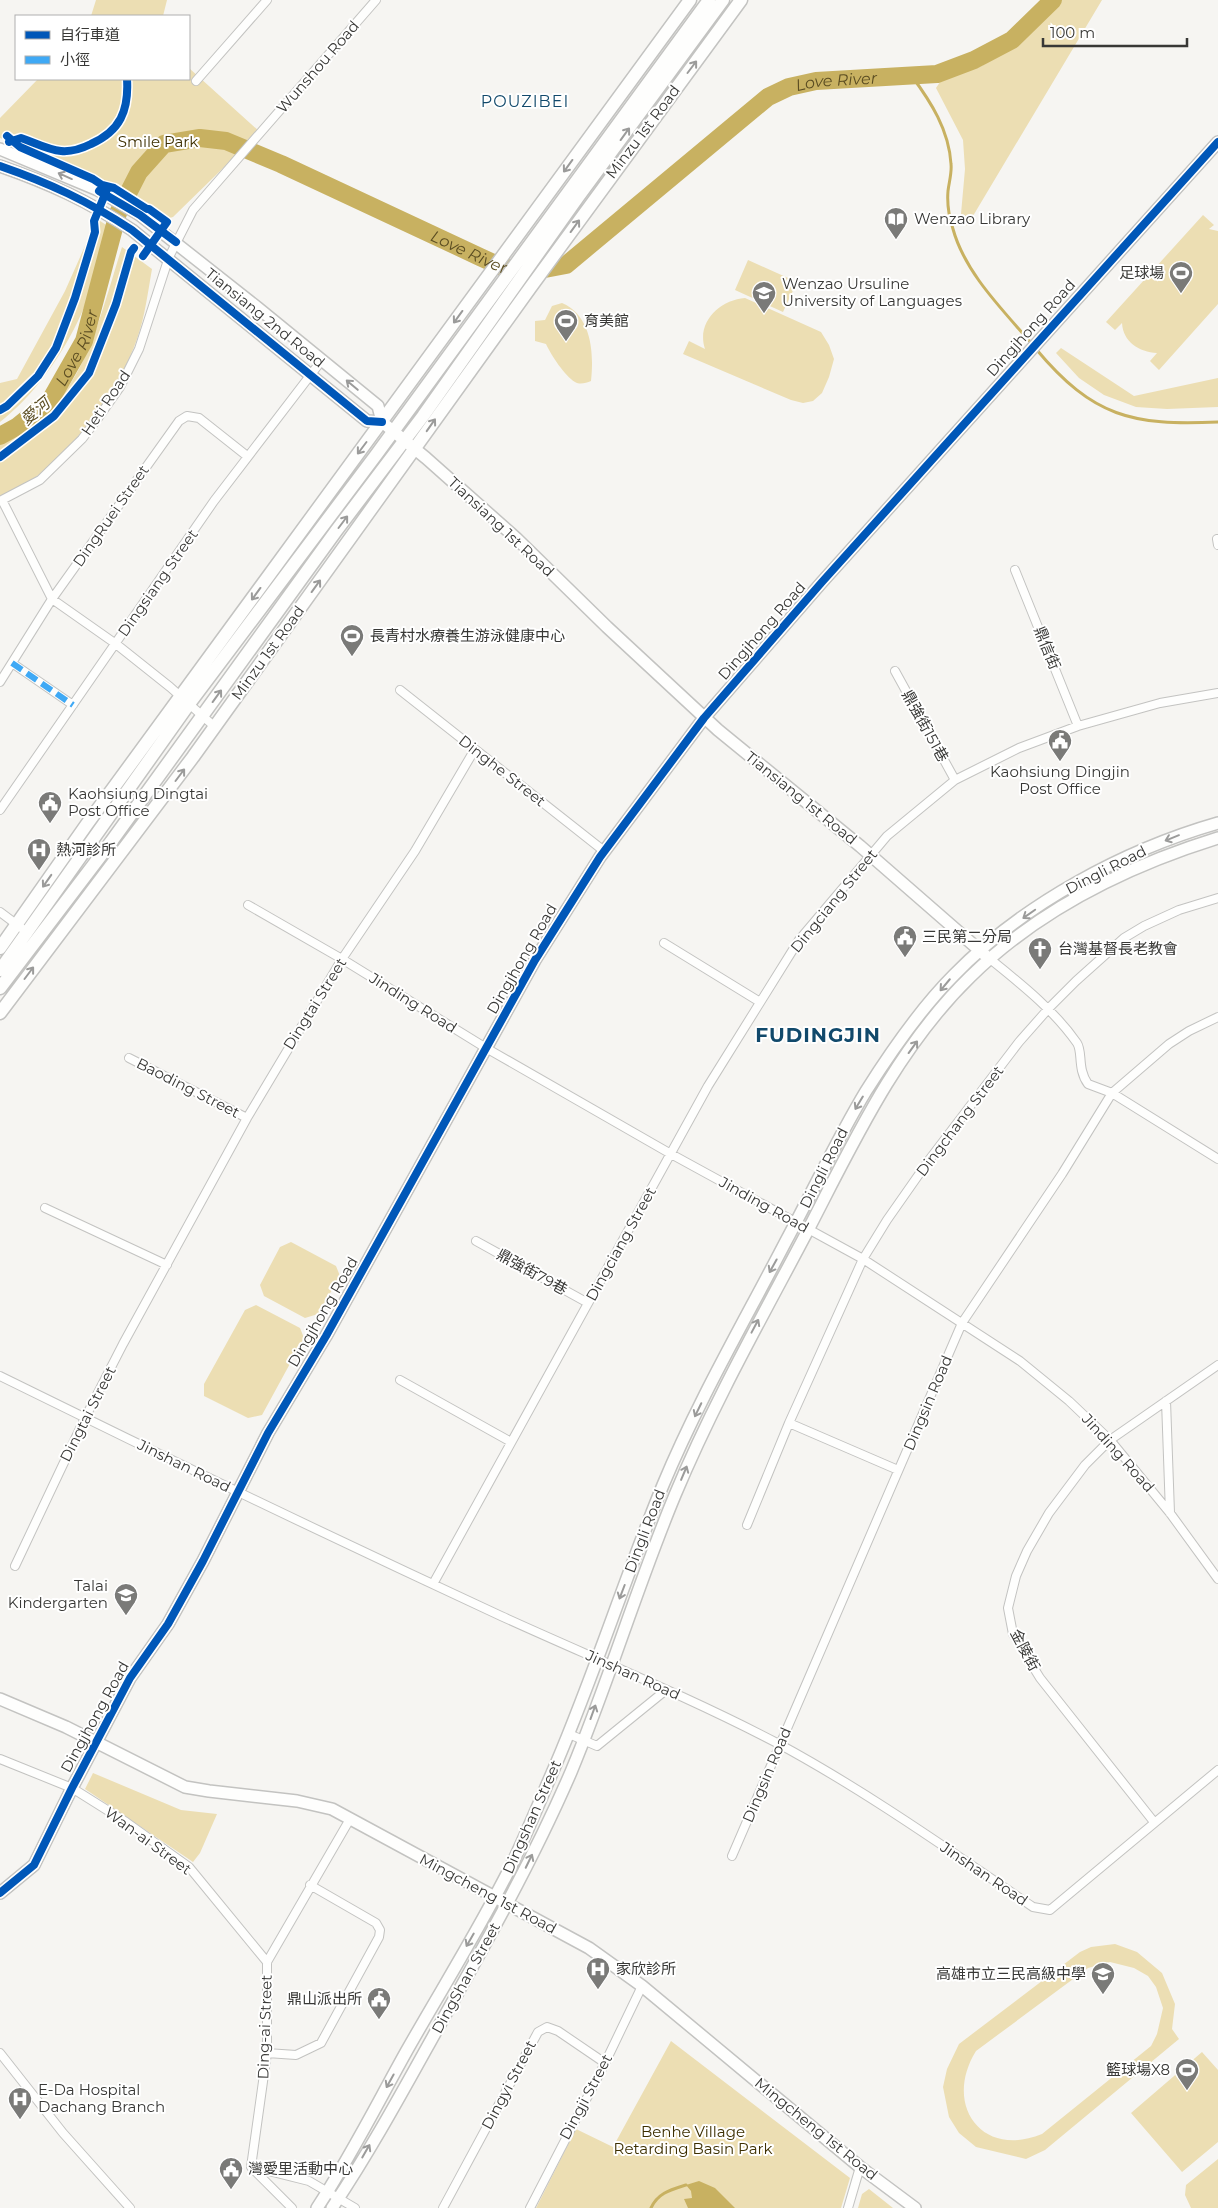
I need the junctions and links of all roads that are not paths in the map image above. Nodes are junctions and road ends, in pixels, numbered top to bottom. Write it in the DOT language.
graph roads {
  1 [pos="267,0"];
  2 [pos="376,0"];
  3 [pos="690,0"];
  4 [pos="709,0"];
  5 [pos="722,0"];
  6 [pos="741,0"];
  7 [pos="680,15"];
  8 [pos="692,23"];
  9 [pos="196,81"];
  10 [pos="1218,142"];
  11 [pos="0,149"];
  12 [pos="0,166"];
  13 [pos="176,242"];
  14 [pos="169,257"];
  15 [pos="541,262"];
  16 [pos="483,282"];
  17 [pos="523,287"];
  18 [pos="494,294"];
  19 [pos="322,360"];
  20 [pos="312,374"];
  21 [pos="382,422"];
  22 [pos="394,432"];
  23 [pos="404,440"];
  24 [pos="415,449"];
  25 [pos="247,456"];
  26 [pos="1,500"];
  27 [pos="1015,570"];
  28 [pos="52,599"];
  29 [pos="116,644"];
  30 [pos="12,663"];
  31 [pos="895,671"];
  32 [pos="0,682"];
  33 [pos="400,690"];
  34 [pos="1218,692"];
  35 [pos="185,700"];
  36 [pos="73,704"];
  37 [pos="203,716"];
  38 [pos="704,718"];
  39 [pos="1078,726"];
  40 [pos="215,727"];
  41 [pos="475,749"];
  42 [pos="955,780"];
  43 [pos="0,810"];
  44 [pos="1218,823"];
  45 [pos="1218,838"];
  46 [pos="604,851"];
  47 [pos="871,856"];
  48 [pos="1218,898"];
  49 [pos="248,905"];
  50 [pos="0,912"];
  51 [pos="17,924"];
  52 [pos="28,932"];
  53 [pos="664,942"];
  54 [pos="0,948"];
  55 [pos="980,950"];
  56 [pos="342,959"];
  57 [pos="990,959"];
  58 [pos="0,970"];
  59 [pos="0,988"];
  60 [pos="760,1002"];
  61 [pos="1048,1008"];
  62 [pos="0,1013"];
  63 [pos="1218,1017"];
  64 [pos="486,1048"];
  65 [pos="129,1058"];
  66 [pos="1112,1093"];
  67 [pos="247,1118"];
  68 [pos="671,1154"];
  69 [pos="1218,1159"];
  70 [pos="45,1208"];
  71 [pos="796,1223"];
  72 [pos="808,1230"];
  73 [pos="476,1241"];
  74 [pos="863,1259"];
  75 [pos="167,1265"];
  76 [pos="588,1303"];
  77 [pos="962,1323"];
  78 [pos="1218,1365"];
  79 [pos="0,1376"];
  80 [pos="400,1380"];
  81 [pos="1166,1401"];
  82 [pos="85,1418"];
  83 [pos="789,1423"];
  84 [pos="1110,1440"];
  85 [pos="512,1442"];
  86 [pos="898,1470"];
  87 [pos="236,1492"];
  88 [pos="1170,1513"];
  89 [pos="747,1525"];
  90 [pos="15,1566"];
  91 [pos="1218,1579"];
  92 [pos="433,1584"];
  93 [pos="596,1659"];
  94 [pos="610,1665"];
  95 [pos="666,1690"];
  96 [pos="0,1699"];
  97 [pos="568,1734"];
  98 [pos="583,1740"];
  99 [pos="96,1742"];
  100 [pos="780,1745"];
  101 [pos="0,1758"];
  102 [pos="1218,1770"];
  103 [pos="72,1788"];
  104 [pos="350,1819"];
  105 [pos="1154,1822"];
  106 [pos="732,1856"];
  107 [pos="310,1885"];
  108 [pos="0,1893"];
  109 [pos="494,1898"];
  110 [pos="507,1905"];
  111 [pos="268,1962"];
  112 [pos="642,1986"];
  113 [pos="409,2047"];
  114 [pos="267,2052"];
  115 [pos="0,2053"];
  116 [pos="424,2054"];
  117 [pos="605,2063"];
  118 [pos="250,2167"];
  119 [pos="860,2167"];
  120 [pos="327,2192"];
  121 [pos="335,2203"];
  122 [pos="130,2208"];
  123 [pos="292,2208"];
  124 [pos="317,2208"];
  125 [pos="355,2208"];
  126 [pos="443,2208"];
  127 [pos="530,2208"];
  128 [pos="848,2208"];
  129 [pos="915,2208"];
  1 -- 9 [label="street"];
  2 -- 13 [label="street, Wunshou Road"];
  3 -- 7 [label="main road"];
  4 -- 8 [label="main road, Minzu 1st Road"];
  15 -- 5 [label="main road, Minzu 1st Road, one-way"];
  15 -- 6 [label="main road, Minzu 1st Road, one-way"];
  7 -- 8 [label="main road"];
  7 -- 16 [label="main road, Minzu 1st Road, one-way"];
  8 -- 18 [label="main road, Minzu 1st Road"];
  10 -- 38 [label="street, Dingjhong Road"];
  13 -- 11 [label="street, Tiansiang 2nd Road, one-way"];
  12 -- 14 [label="street, Tiansiang 2nd Road"];
  13 -- 14 [label="street, Heti Road"];
  13 -- 19 [label="street, Tiansiang 2nd Road"];
  14 -- 20 [label="street, Tiansiang 2nd Road"];
  14 -- 26 [label="street, Heti Road"];
  15 -- 17 [label="main road"];
  16 -- 18 [label="main road"];
  16 -- 21 [label="main road, Minzu 1st Road, one-way"];
  17 -- 23 [label="main road, Minzu 1st Road"];
  24 -- 17 [label="main road, Minzu 1st Road, one-way"];
  18 -- 22 [label="main road, Minzu 1st Road"];
  19 -- 20 [label="street, Dingsiang Street"];
  21 -- 19 [label="street, Tiansiang 2nd Road, one-way"];
  20 -- 21 [label="street, Tiansiang 2nd Road"];
  20 -- 25 [label="street, Dingsiang Street"];
  21 -- 22 [label="street, Tiansiang 1st Road"];
  21 -- 35 [label="main road, Minzu 1st Road, one-way"];
  22 -- 23 [label="street, Tiansiang 1st Road"];
  22 -- 35 [label="main road, Minzu 1st Road"];
  23 -- 24 [label="street, Tiansiang 1st Road"];
  37 -- 23 [label="main road, Minzu 1st Road, one-way"];
  24 -- 38 [label="street, Tiansiang 1st Road"];
  40 -- 24 [label="main road, Minzu 1st Road, one-way"];
  25 -- 28 [label="street, DingRuei Street"];
  25 -- 29 [label="street, Dingsiang Street"];
  26 -- 28 [label="street"];
  27 -- 39 [label="street, 鼎信街"];
  28 -- 29 [label="street"];
  28 -- 30 [label="street, DingRuei Street"];
  29 -- 35 [label="street"];
  29 -- 36 [label="street, Dingsiang Street"];
  30 -- 32 [label="street, DingRuei Street"];
  30 -- 36 [label="street"];
  31 -- 42 [label="street, 鼎強街151巷"];
  33 -- 41 [label="street, Dinghe Street"];
  34 -- 39 [label="street, Dingciang Street"];
  35 -- 37 [label="street"];
  35 -- 51 [label="main road, Minzu 1st Road, one-way"];
  35 -- 52 [label="main road, Minzu 1st Road"];
  36 -- 43 [label="street, Dingsiang Street"];
  37 -- 40 [label="street"];
  37 -- 59 [label="main road, Minzu 1st Road"];
  38 -- 46 [label="street, Dingjhong Road"];
  38 -- 47 [label="street, Tiansiang 1st Road"];
  39 -- 42 [label="street, Dingciang Street"];
  62 -- 40 [label="main road, Minzu 1st Road, one-way"];
  41 -- 46 [label="street, Dinghe Street"];
  41 -- 56 [label="street, Dingtai Street"];
  42 -- 47 [label="street, Dingciang Street"];
  44 -- 55 [label="street, Dingli Road, one-way"];
  45 -- 57 [label="street, Dingli Road"];
  46 -- 64 [label="street, Dingjhong Road"];
  47 -- 55 [label="street, Tiansiang 1st Road"];
  47 -- 60 [label="street, Dingciang Street"];
  48 -- 61 [label="street, Dingchang Street"];
  49 -- 56 [label="street, Jinding Road"];
  50 -- 51 [label="street"];
  51 -- 52 [label="street"];
  51 -- 54 [label="main road, Minzu 1st Road"];
  52 -- 58 [label="main road, Minzu 1st Road"];
  53 -- 60 [label="street"];
  55 -- 57 [label="street, Tiansiang 1st Road"];
  55 -- 71 [label="street, Dingli Road, one-way"];
  56 -- 64 [label="street, Jinding Road"];
  56 -- 67 [label="street, Dingtai Street"];
  57 -- 61 [label="street, Tiansiang 1st Road"];
  72 -- 57 [label="street, Dingli Road, one-way"];
  60 -- 68 [label="street, Dingciang Street"];
  61 -- 66 [label="street, Tiansiang 1st Road"];
  61 -- 74 [label="street, Dingchang Street"];
  63 -- 66 [label="street, Dingsin Road"];
  64 -- 68 [label="street, Jinding Road"];
  64 -- 87 [label="street, Dingjhong Road"];
  65 -- 67 [label="street, Baoding Street"];
  66 -- 69 [label="street, Tiansiang 1st Road"];
  66 -- 77 [label="street, Dingsin Road"];
  67 -- 75 [label="street, Dingtai Street"];
  68 -- 71 [label="street, Jinding Road"];
  68 -- 76 [label="street, Dingciang Street"];
  70 -- 75 [label="street"];
  71 -- 72 [label="street, Jinding Road"];
  71 -- 93 [label="street, Dingli Road, one-way"];
  72 -- 74 [label="street, Jinding Road"];
  94 -- 72 [label="street, Dingli Road, one-way"];
  73 -- 76 [label="street, 鼎強街79巷"];
  74 -- 77 [label="street, Jinding Road"];
  74 -- 83 [label="street, Dingchang Street"];
  75 -- 82 [label="street, Dingtai Street"];
  76 -- 85 [label="street, Dingciang Street"];
  77 -- 84 [label="street, Jinding Road"];
  77 -- 86 [label="street, Dingsin Road"];
  78 -- 81 [label="street, 金陵街"];
  79 -- 82 [label="street, Jinshan Road"];
  80 -- 85 [label="street"];
  81 -- 84 [label="street, 金陵街"];
  81 -- 88 [label="street"];
  82 -- 87 [label="street, Jinshan Road"];
  82 -- 90 [label="street, Dingtai Street"];
  83 -- 86 [label="street"];
  83 -- 89 [label="street, Dingchang Street"];
  84 -- 88 [label="street, Jinding Road"];
  84 -- 105 [label="street, 金陵街"];
  85 -- 92 [label="street, Dingciang Street"];
  86 -- 100 [label="street, Dingsin Road"];
  87 -- 92 [label="street, Jinshan Road"];
  87 -- 99 [label="street, Dingjhong Road"];
  88 -- 91 [label="street, Jinding Road"];
  92 -- 93 [label="street, Jinshan Road"];
  93 -- 94 [label="street, Jinshan Road"];
  93 -- 97 [label="street, Dingshan Street"];
  94 -- 95 [label="street, Jinshan Road"];
  98 -- 94 [label="street, DingShan Street, one-way"];
  95 -- 98 [label="street"];
  95 -- 100 [label="street, Jinshan Road"];
  96 -- 99 [label="street, Mingcheng 1st Road"];
  97 -- 98 [label="street"];
  97 -- 109 [label="street, Dingshan Street"];
  110 -- 98 [label="street, DingShan Street, one-way"];
  99 -- 103 [label="street, Dingjhong Road"];
  99 -- 104 [label="street, Mingcheng 1st Road"];
  100 -- 105 [label="street, Jinshan Road"];
  100 -- 106 [label="street, Dingsin Road"];
  101 -- 103 [label="street, Wan-ai Street"];
  102 -- 105 [label="street, Jinshan Road"];
  103 -- 108 [label="street, Dingjhong Road"];
  103 -- 111 [label="street, Wan-ai Street"];
  104 -- 107 [label="street, Ding-ai Street"];
  104 -- 109 [label="street, Mingcheng 1st Road"];
  107 -- 111 [label="street, Ding-ai Street"];
  107 -- 114 [label="street"];
  109 -- 110 [label="street, Mingcheng 1st Road"];
  109 -- 113 [label="street, Dingshan Street, one-way"];
  110 -- 112 [label="street, Mingcheng 1st Road"];
  110 -- 116 [label="street, DingShan Street"];
  111 -- 114 [label="street, Ding-ai Street"];
  112 -- 117 [label="street, Dingji Street"];
  112 -- 119 [label="street, Mingcheng 1st Road"];
  113 -- 116 [label="street"];
  113 -- 120 [label="street, Dingshan Street, one-way"];
  114 -- 118 [label="street, Ding-ai Street"];
  115 -- 122 [label="street"];
  121 -- 116 [label="street, DingShan Street, one-way"];
  117 -- 126 [label="street, Dingyi Street"];
  117 -- 127 [label="street, Dingji Street"];
  118 -- 120 [label="street"];
  118 -- 123 [label="street"];
  119 -- 128 [label="street"];
  119 -- 129 [label="street, Mingcheng 1st Road"];
  120 -- 121 [label="street"];
  120 -- 124 [label="street, Dingshan Street"];
  121 -- 125 [label="street"];
}
